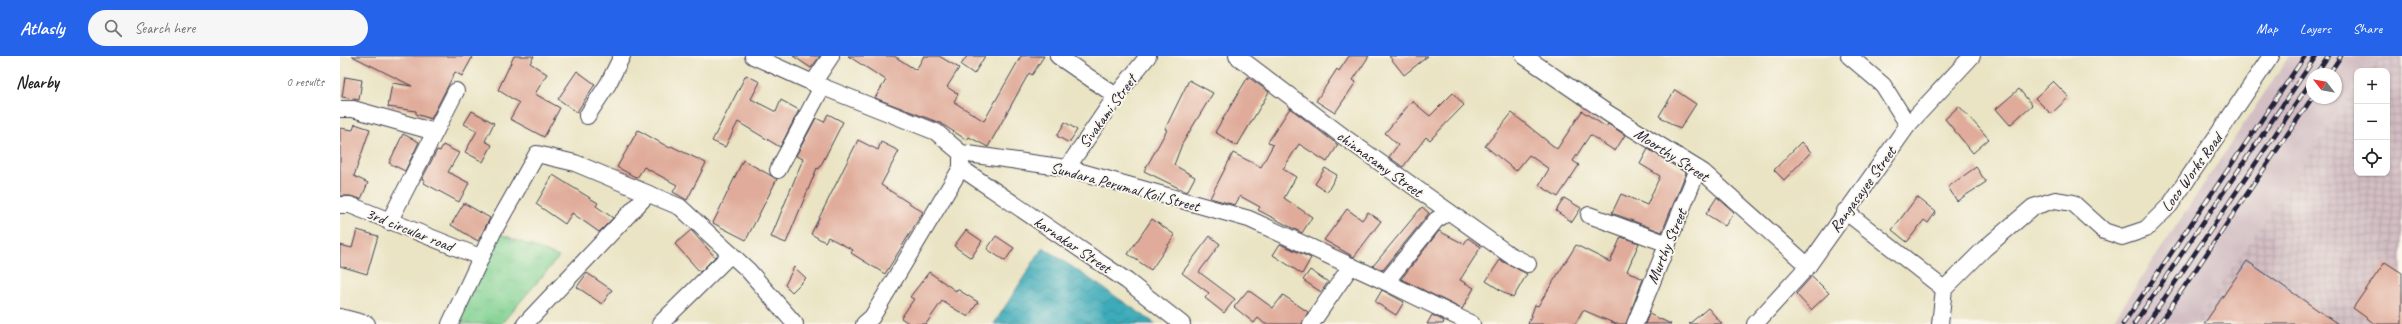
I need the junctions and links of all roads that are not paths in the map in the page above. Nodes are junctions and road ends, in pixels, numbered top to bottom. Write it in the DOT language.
graph roads {
  1 [pos="622,56"];
  2 [pos="753,56"];
  3 [pos="831,56"];
  4 [pos="1058,56"];
  5 [pos="1148,56"];
  6 [pos="1237,56"];
  7 [pos="1524,56"];
  8 [pos="1849,56"];
  9 [pos="1972,56"];
  10 [pos="2272,56"];
  11 [pos="818,85"];
  12 [pos="456,91"];
  13 [pos="1116,96"];
  14 [pos="340,109"];
  15 [pos="586,116"];
  16 [pos="1908,125"];
  17 [pos="435,132"];
  18 [pos="961,161"];
  19 [pos="1067,168"];
  20 [pos="1698,169"];
  21 [pos="778,170"];
  22 [pos="647,195"];
  23 [pos="340,205"];
  24 [pos="1845,211"];
  25 [pos="1449,212"];
  26 [pos="1589,215"];
  27 [pos="389,222"];
  28 [pos="1668,244"];
  29 [pos="731,254"];
  30 [pos="480,257"];
  31 [pos="1528,264"];
  32 [pos="1351,266"];
  33 [pos="1808,266"];
  34 [pos="1386,282"];
  35 [pos="1944,289"];
  36 [pos="1765,321"];
  37 [pos="450,324"];
  38 [pos="525,324"];
  39 [pos="660,324"];
  40 [pos="796,324"];
  41 [pos="864,324"];
  42 [pos="1182,324"];
  43 [pos="1311,324"];
  44 [pos="1472,324"];
  45 [pos="1635,324"];
  46 [pos="1940,324"];
  1 -- 15 [label="street"];
  2 -- 11 [label="street"];
  3 -- 11 [label="street"];
  4 -- 13 [label="street"];
  5 -- 13 [label="street, Sivakami Street"];
  6 -- 25 [label="street, chinnasamy Street"];
  7 -- 20 [label="street, Moorthy Street"];
  8 -- 16 [label="street"];
  9 -- 16 [label="street, Rangasayee Street"];
  10 -- 35 [label="street, Loco Works Road"];
  11 -- 18 [label="street"];
  11 -- 21 [label="street"];
  12 -- 17 [label="street"];
  13 -- 19 [label="street, Sivakami Street"];
  14 -- 17 [label="street"];
  16 -- 24 [label="street, Rangasayee Street"];
  17 -- 27 [label="street"];
  18 -- 19 [label="street, Sundara Perumal Koil Street"];
  18 -- 41 [label="street"];
  18 -- 42 [label="street, karnakar Street"];
  19 -- 32 [label="street, Sundara Perumal Koil Street"];
  20 -- 28 [label="street, Murthy Street"];
  20 -- 33 [label="street, Moorthy Street"];
  22 -- 29 [label="street"];
  22 -- 30 [label="street"];
  22 -- 38 [label="street"];
  23 -- 27 [label="street, 3rd circular road"];
  24 -- 33 [label="street, Rangasayee Street"];
  24 -- 35 [label="street"];
  25 -- 31 [label="street, chinnasamy Street"];
  25 -- 34 [label="street"];
  26 -- 28 [label="street"];
  27 -- 30 [label="street, 3rd circular road"];
  28 -- 45 [label="street, Murthy Street"];
  29 -- 39 [label="street"];
  29 -- 40 [label="street"];
  30 -- 37 [label="street"];
  32 -- 34 [label="street, Sundara Perumal Koil Street"];
  32 -- 43 [label="street"];
  33 -- 36 [label="street, Rangasayee Street"];
  34 -- 44 [label="street, Sundara Perumal Koil Street"];
  35 -- 46 [label="street"];
}
